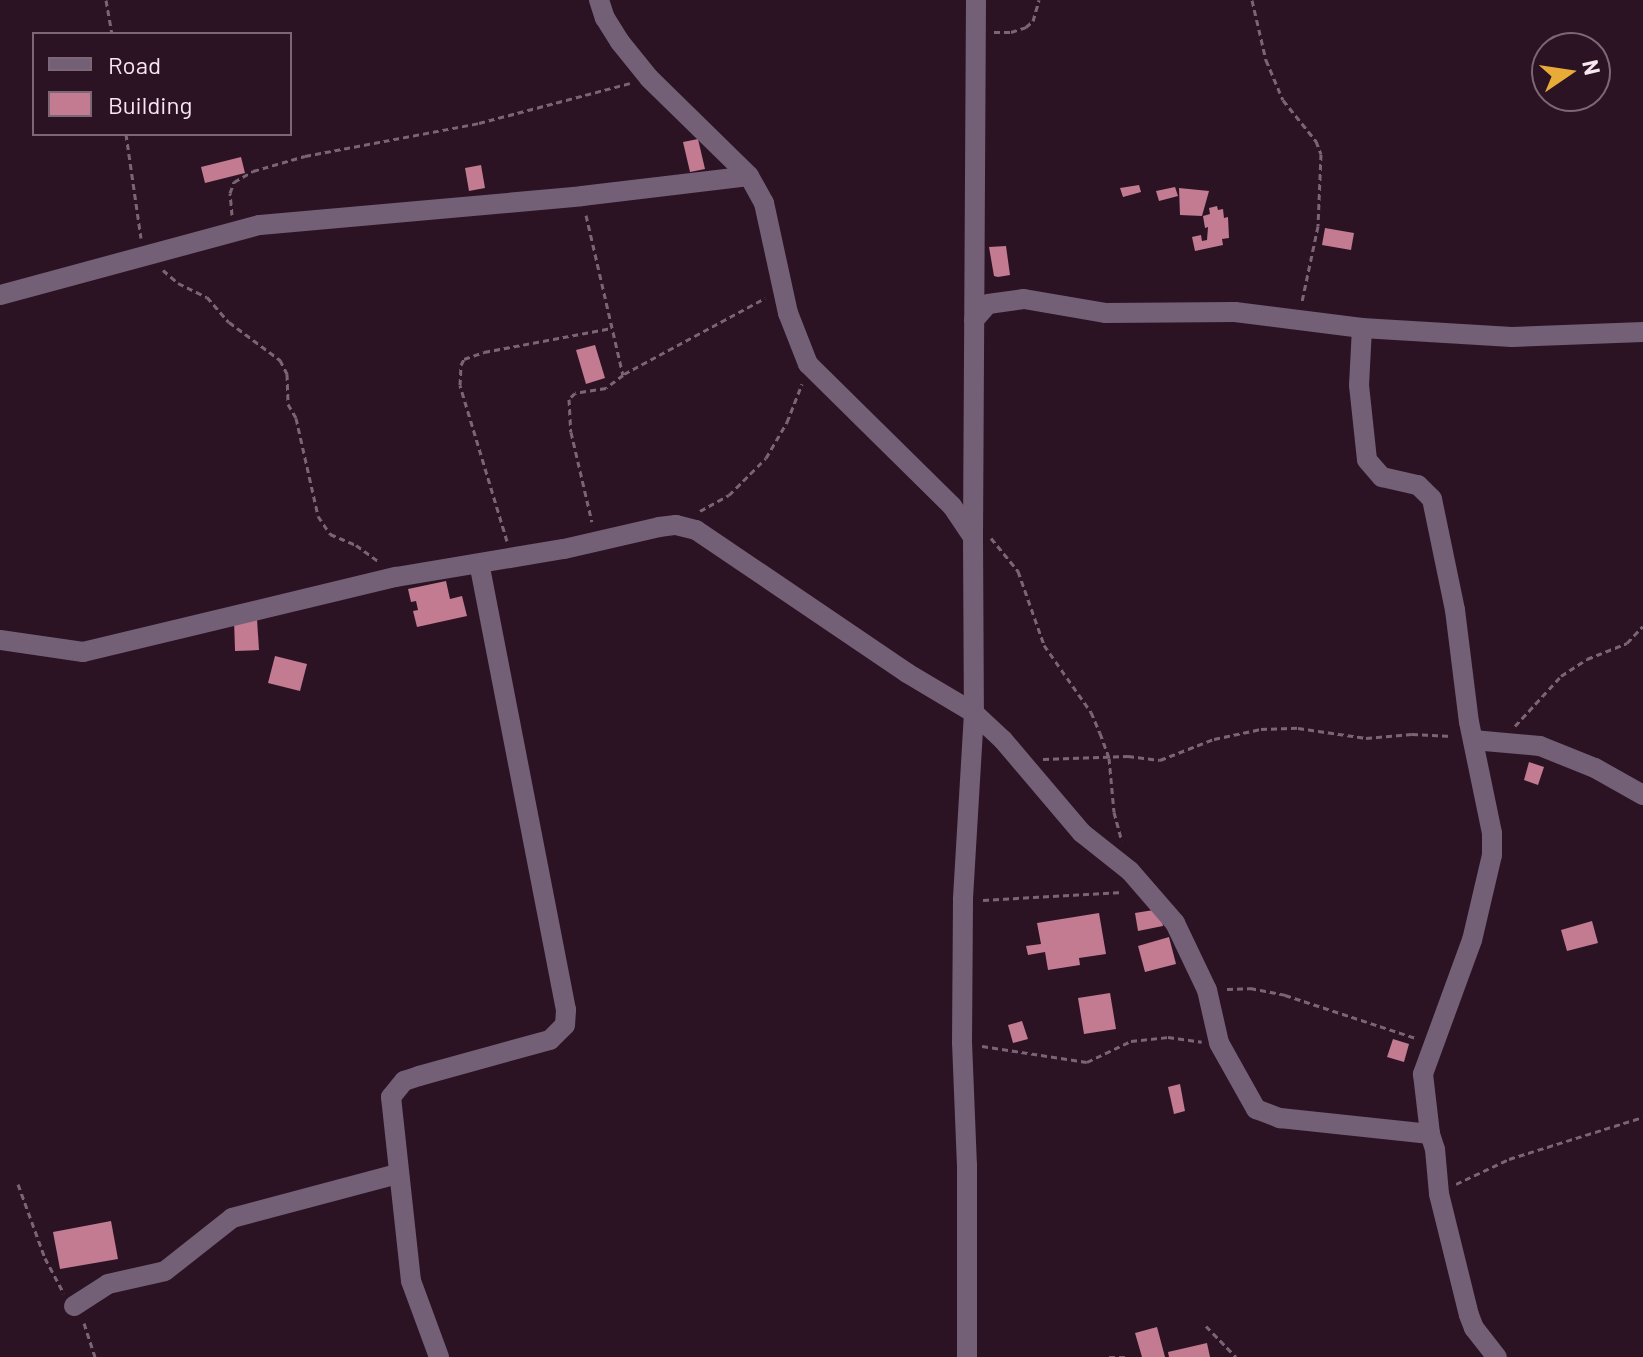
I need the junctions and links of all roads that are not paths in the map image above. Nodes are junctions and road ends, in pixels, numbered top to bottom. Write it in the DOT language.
graph roads {
  1 [pos="599,0"];
  2 [pos="976,0"];
  3 [pos="749,176"];
  4 [pos="0,295"];
  5 [pos="974,320"];
  6 [pos="1362,328"];
  7 [pos="1643,332"];
  8 [pos="974,527"];
  9 [pos="479,564"];
  10 [pos="0,640"];
  11 [pos="974,713"];
  12 [pos="1472,739"];
  13 [pos="1643,795"];
  14 [pos="1430,1134"];
  15 [pos="397,1174"];
  16 [pos="74,1306"];
  17 [pos="439,1357"];
  18 [pos="967,1357"];
  19 [pos="1497,1357"];
  1 -- 3 [label="street"];
  2 -- 5 [label="street"];
  3 -- 4 [label="street"];
  3 -- 8 [label="street"];
  5 -- 6 [label="street"];
  5 -- 8 [label="street"];
  6 -- 7 [label="street"];
  6 -- 12 [label="street"];
  8 -- 11 [label="street"];
  9 -- 10 [label="street"];
  9 -- 11 [label="street"];
  9 -- 15 [label="street"];
  11 -- 14 [label="street"];
  11 -- 18 [label="street"];
  12 -- 13 [label="street"];
  12 -- 14 [label="street"];
  14 -- 19 [label="street"];
  15 -- 16 [label="street"];
  15 -- 17 [label="street"];
}
